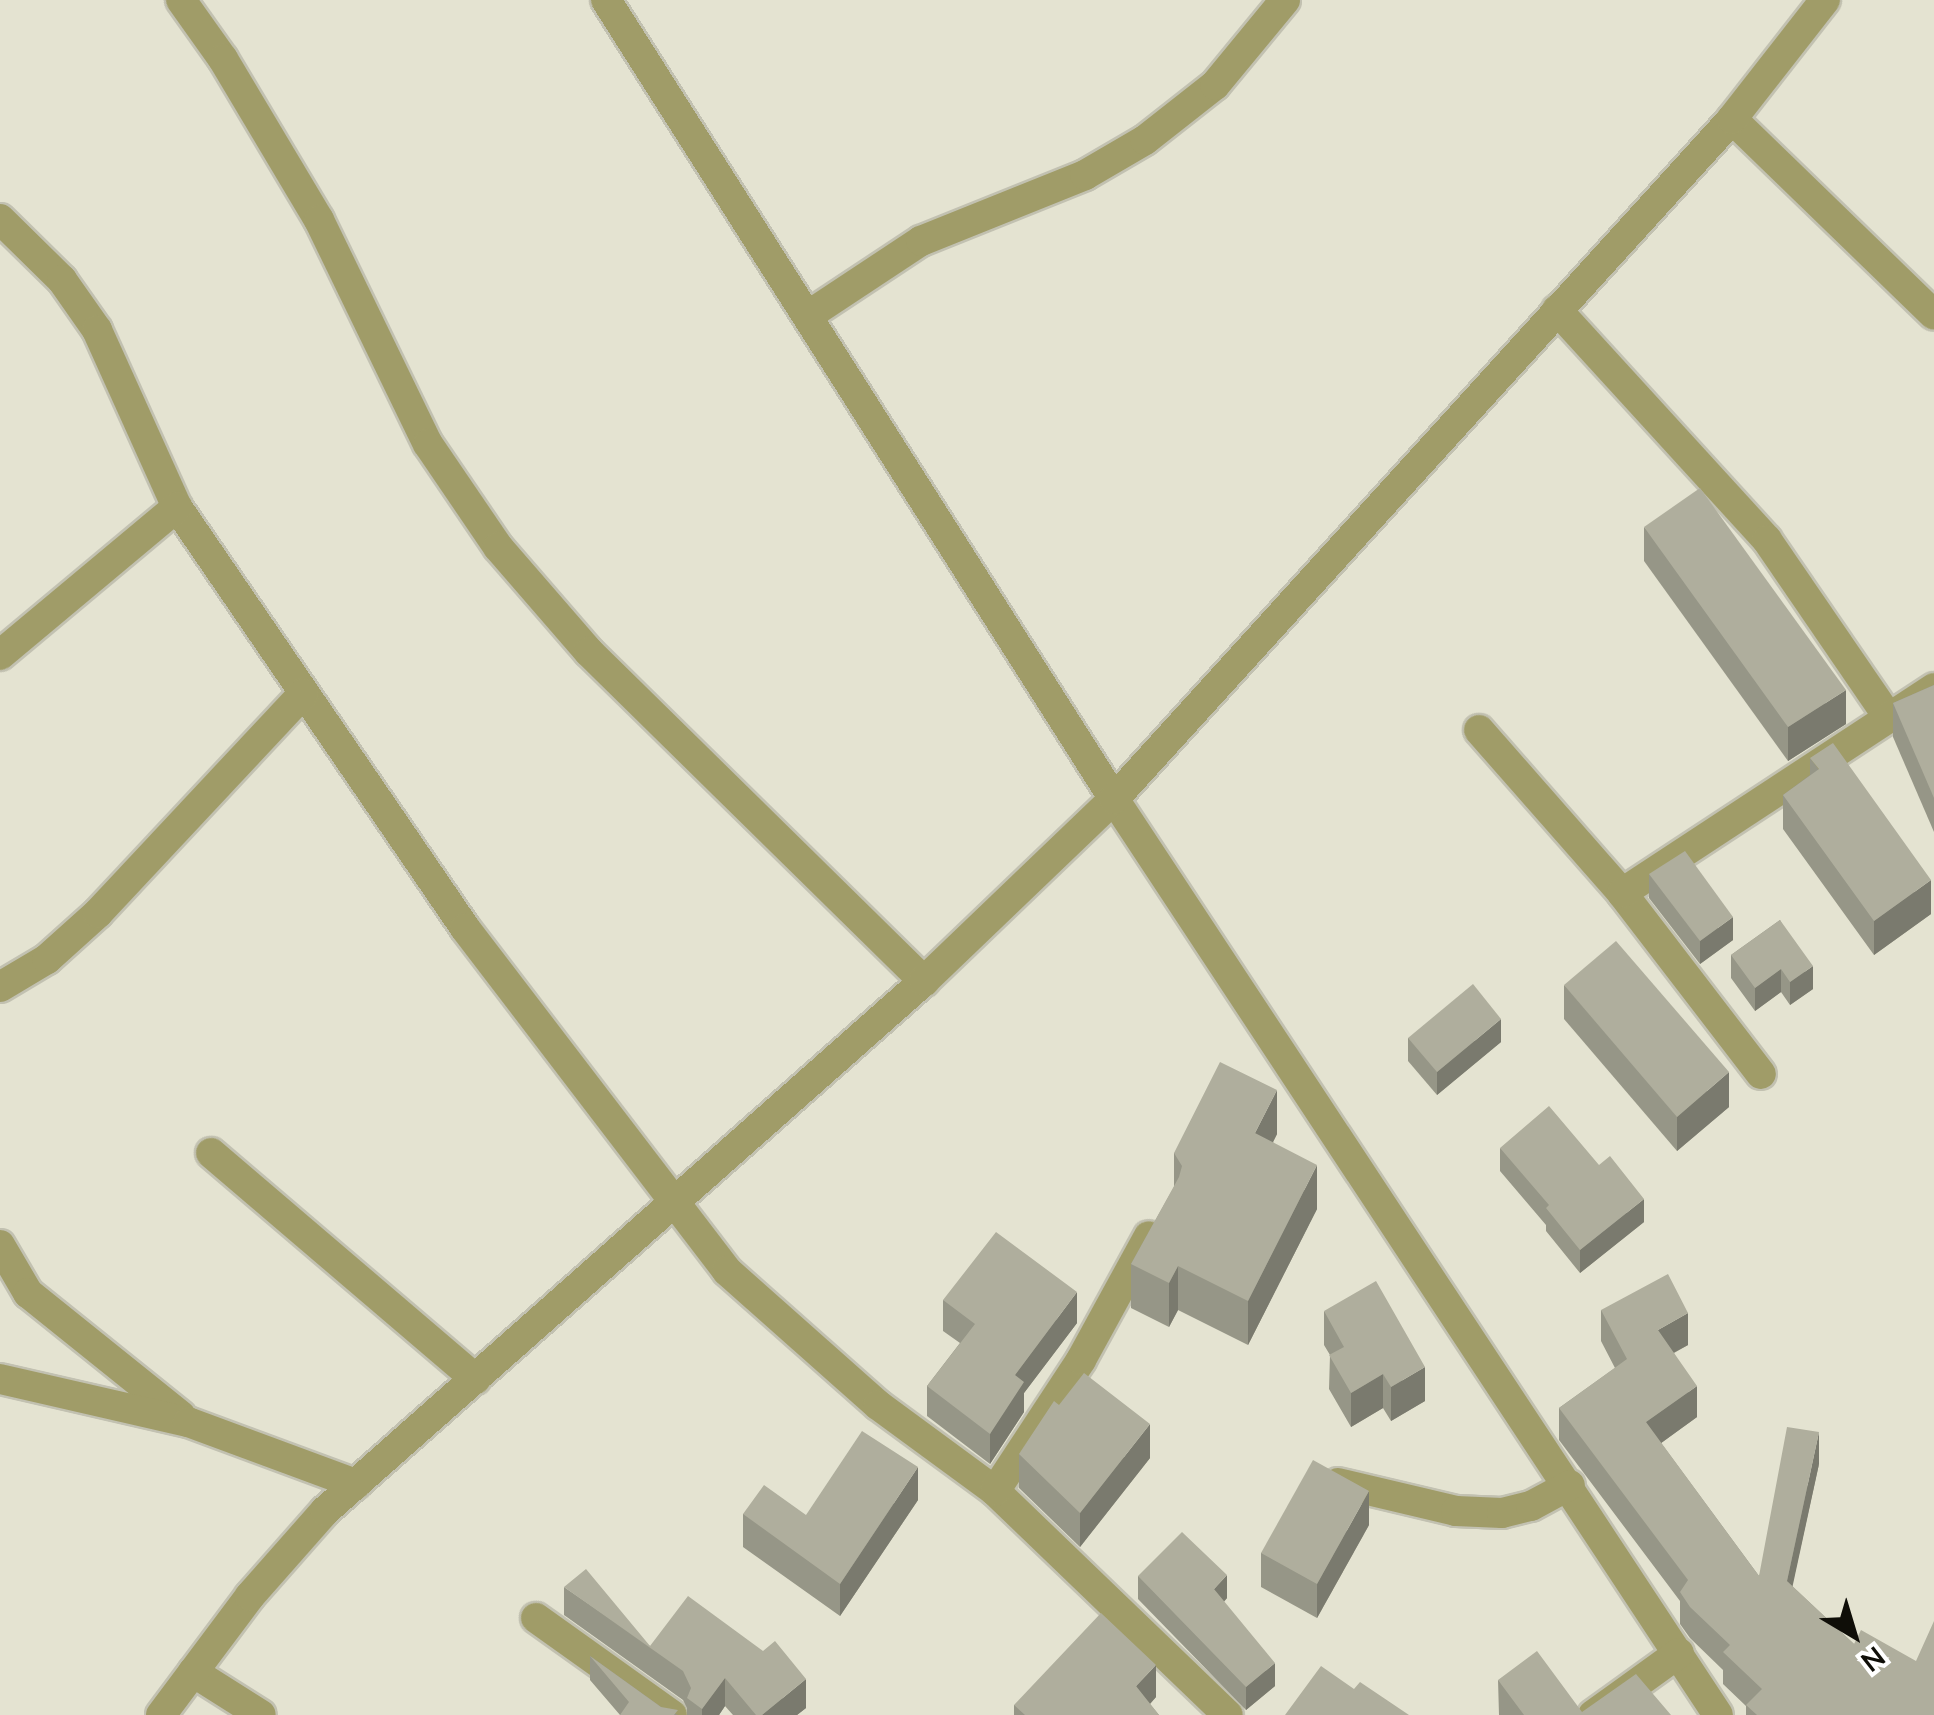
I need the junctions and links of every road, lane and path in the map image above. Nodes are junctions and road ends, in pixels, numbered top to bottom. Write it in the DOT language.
graph roads {
  1 [pos="181,0"];
  2 [pos="606,0"];
  3 [pos="1285,0"];
  4 [pos="1824,0"];
  5 [pos="1732,119"];
  6 [pos="0,219"];
  7 [pos="1557,310"];
  8 [pos="809,315"];
  9 [pos="1934,315"];
  10 [pos="177,507"];
  11 [pos="0,655"];
  12 [pos="1934,688"];
  13 [pos="304,693"];
  14 [pos="1887,715"];
  15 [pos="1479,730"];
  16 [pos="1114,798"];
  17 [pos="1622,893"];
  18 [pos="924,981"];
  19 [pos="0,987"];
  20 [pos="1761,1074"];
  21 [pos="211,1153"];
  22 [pos="675,1205"];
  23 [pos="1163,1212"];
  24 [pos="0,1245"];
  25 [pos="0,1379"];
  26 [pos="476,1379"];
  27 [pos="188,1422"];
  28 [pos="356,1484"];
  29 [pos="1338,1484"];
  30 [pos="1570,1484"];
  31 [pos="995,1491"];
  32 [pos="536,1618"];
  33 [pos="1679,1653"];
  34 [pos="193,1672"];
  35 [pos="161,1715"];
  36 [pos="261,1715"];
  37 [pos="672,1715"];
  38 [pos="1228,1715"];
  39 [pos="1593,1715"];
  40 [pos="1718,1715"];
  1 -- 18 [label="street"];
  2 -- 8 [label="street"];
  3 -- 8 [label="street"];
  4 -- 5 [label="street"];
  5 -- 7 [label="street"];
  5 -- 9 [label="street"];
  6 -- 10 [label="street"];
  7 -- 14 [label="street"];
  7 -- 16 [label="street"];
  8 -- 16 [label="street"];
  10 -- 11 [label="street"];
  10 -- 13 [label="street"];
  12 -- 14 [label="street"];
  13 -- 19 [label="street"];
  13 -- 22 [label="street"];
  14 -- 17 [label="street"];
  15 -- 17 [label="street"];
  16 -- 18 [label="street"];
  16 -- 30 [label="street"];
  17 -- 20 [label="street"];
  18 -- 22 [label="street"];
  21 -- 26 [label="street"];
  22 -- 26 [label="street"];
  22 -- 31 [label="street"];
  23 -- 31 [label="street"];
  24 -- 27 [label="street"];
  25 -- 27 [label="street"];
  26 -- 28 [label="street"];
  27 -- 28 [label="street"];
  28 -- 34 [label="street"];
  29 -- 30 [label="street"];
  30 -- 33 [label="street"];
  31 -- 38 [label="street"];
  32 -- 37 [label="street"];
  33 -- 39 [label="street"];
  33 -- 40 [label="street"];
  34 -- 35 [label="street"];
  34 -- 36 [label="street"];
}
